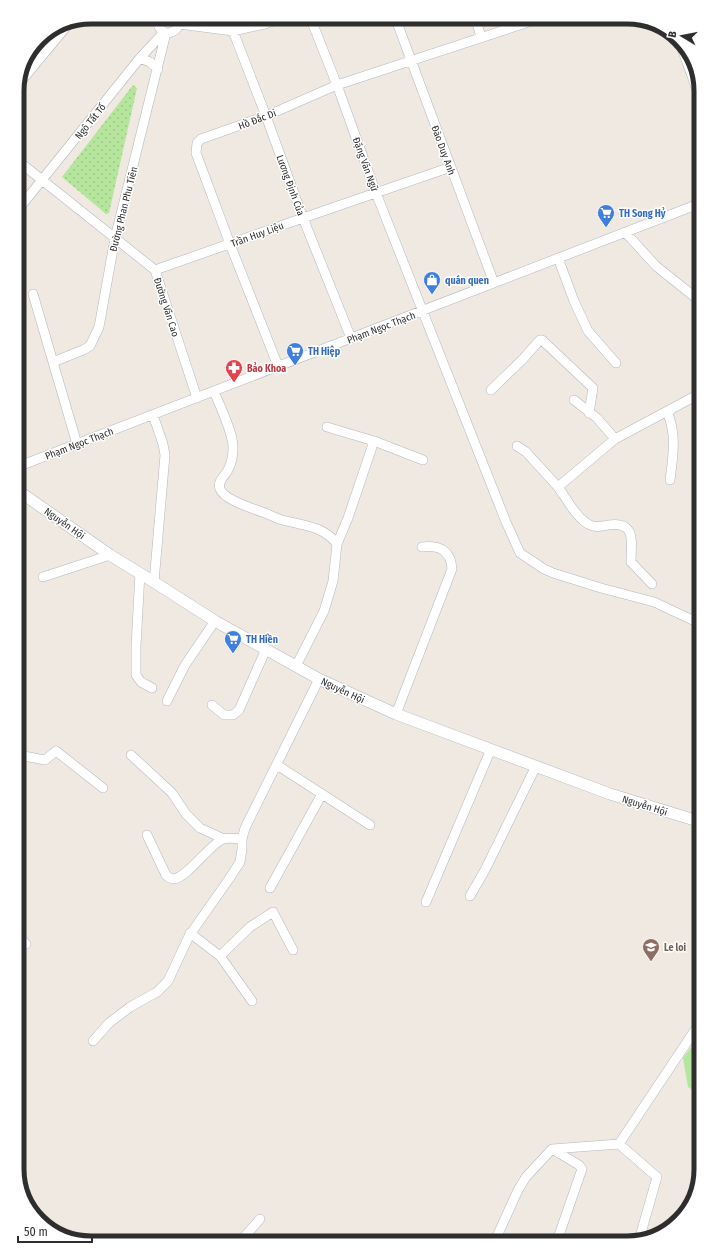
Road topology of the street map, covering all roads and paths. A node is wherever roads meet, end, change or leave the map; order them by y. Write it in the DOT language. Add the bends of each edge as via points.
graph roads {
  1 [pos="158,24"];
  2 [pos="177,24"];
  3 [pos="198,24"];
  4 [pos="265,24"];
  5 [pos="313,24"];
  6 [pos="398,24"];
  7 [pos="477,24"];
  8 [pos="522,24"];
  9 [pos="64,30"];
  10 [pos="233,31"];
  11 [pos="165,32"];
  12 [pos="481,37"];
  13 [pos="140,58"];
  14 [pos="686,59"];
  15 [pos="411,60"];
  16 [pos="158,69"];
  17 [pos="26,76"];
  18 [pos="692,77"];
  19 [pos="337,86"];
  20 [pos="266,116"];
  21 [pos="24,166"];
  22 [pos="451,167"];
  23 [pos="42,180"];
  24 [pos="376,193"];
  25 [pos="24,202"];
  26 [pos="694,206"];
  27 [pos="303,218"];
  28 [pos="625,232"];
  29 [pos="115,238"];
  30 [pos="230,244"];
  31 [pos="558,258"];
  32 [pos="155,270"];
  33 [pos="494,283"];
  34 [pos="33,294"];
  35 [pos="694,296"];
  36 [pos="422,311"];
  37 [pos="351,338"];
  38 [pos="53,362"];
  39 [pos="616,363"];
  40 [pos="278,366"];
  41 [pos="491,390"];
  42 [pos="214,391"];
  43 [pos="694,397"];
  44 [pos="198,398"];
  45 [pos="574,400"];
  46 [pos="667,412"];
  47 [pos="589,413"];
  48 [pos="153,415"];
  49 [pos="327,427"];
  50 [pos="615,440"];
  51 [pos="374,441"];
  52 [pos="78,444"];
  53 [pos="517,446"];
  54 [pos="423,460"];
  55 [pos="24,464"];
  56 [pos="670,480"];
  57 [pos="558,487"];
  58 [pos="24,495"];
  59 [pos="337,544"];
  60 [pos="422,547"];
  61 [pos="110,555"];
  62 [pos="140,573"];
  63 [pos="43,577"];
  64 [pos="154,582"];
  65 [pos="652,584"];
  66 [pos="215,621"];
  67 [pos="694,621"];
  68 [pos="266,649"];
  69 [pos="296,666"];
  70 [pos="319,679"];
  71 [pos="152,688"];
  72 [pos="166,701"];
  73 [pos="212,705"];
  74 [pos="396,714"];
  75 [pos="491,749"];
  76 [pos="24,755"];
  77 [pos="131,755"];
  78 [pos="277,765"];
  79 [pos="536,766"];
  80 [pos="103,788"];
  81 [pos="322,794"];
  82 [pos="694,820"];
  83 [pos="370,825"];
  84 [pos="147,835"];
  85 [pos="224,839"];
  86 [pos="242,839"];
  87 [pos="270,888"];
  88 [pos="470,896"];
  89 [pos="426,902"];
  90 [pos="190,933"];
  91 [pos="293,950"];
  92 [pos="220,956"];
  93 [pos="252,1001"];
  94 [pos="694,1032"];
  95 [pos="93,1041"];
  96 [pos="619,1144"];
  97 [pos="552,1149"];
  98 [pos="260,1219"];
  99 [pos="640,1235"];
  100 [pos="246,1236"];
  101 [pos="497,1236"];
  102 [pos="559,1236"];
  1 -- 11 [label="street"];
  2 -- 11 [label="street, Ngô Tất Tố" via="174,31"];
  3 -- 10 [label="street"];
  4 -- 10 [label="street"];
  5 -- 19 [label="street, Đặng Văn Ngữ"];
  6 -- 15 [label="street, Đào Duy Anh"];
  7 -- 12 [label="street"];
  8 -- 12 [label="street, Hồ Đắc Di"];
  9 -- 17 [label="street"];
  10 -- 20 [label="street, Lương Định Của"];
  11 -- 13 [label="street, Ngô Tất Tố"];
  11 -- 16 [label="street, Đường Phan Phu Tiên"];
  12 -- 15 [label="street, Hồ Đắc Di"];
  13 -- 16 [label="street"];
  13 -- 23 [label="street, Ngô Tất Tố"];
  14 -- 18 [label="street"];
  15 -- 19 [label="street, Hồ Đắc Di"];
  15 -- 22 [label="street, Đào Duy Anh"];
  16 -- 29 [label="street, Đường Phan Phu Tiên"];
  19 -- 20 [label="street, Hồ Đắc Di"];
  19 -- 24 [label="street, Đặng Văn Ngữ"];
  20 -- 27 [label="street, Lương Định Của"];
  20 -- 30 [label="street, Hồ Đắc Di" via="201,139 197,143 196,153"];
  21 -- 23 [label="street, Đường Văn Cao"];
  22 -- 24 [label="street, Trần Huy Liệu"];
  22 -- 33 [label="street, Đào Duy Anh"];
  23 -- 25 [label="street, Ngô Tất Tố"];
  23 -- 29 [label="street, Đường Văn Cao"];
  24 -- 27 [label="street, Trần Huy Liệu"];
  24 -- 36 [label="street, Đặng Văn Ngữ"];
  26 -- 28 [label="street, Phạm Ngọc Thạch"];
  27 -- 30 [label="street, Trần Huy Liệu"];
  27 -- 37 [label="street, Lương Định Của"];
  28 -- 31 [label="street, Phạm Ngọc Thạch"];
  28 -- 35 [label="street" via="656,266"];
  29 -- 32 [label="street, Đường Văn Cao"];
  29 -- 38 [label="street, Đường Phan Phu Tiên" via="95,338 90,346 83,350"];
  30 -- 32 [label="street, Trần Huy Liệu"];
  30 -- 40 [label="street, Hồ Đắc Di"];
  31 -- 33 [label="street, Phạm Ngọc Thạch"];
  31 -- 39 [label="street" via="588,331"];
  32 -- 44 [label="street, Đường Văn Cao"];
  33 -- 36 [label="street, Phạm Ngọc Thạch"];
  34 -- 38 [label="street"];
  36 -- 37 [label="street, Phạm Ngọc Thạch"];
  36 -- 67 [label="street, Đặng Văn Ngữ" via="520,553 534,564 553,573 654,602"];
  37 -- 40 [label="street, Phạm Ngọc Thạch"];
  38 -- 52 [label="street"];
  40 -- 42 [label="street, Phạm Ngọc Thạch"];
  41 -- 47 [label="street" via="542,340 593,388"];
  42 -- 44 [label="street, Phạm Ngọc Thạch"];
  42 -- 59 [label="street" via="233,443 232,461 220,483 222,492 245,506 281,520 319,530 332,536"];
  43 -- 46 [label="street"];
  44 -- 48 [label="street, Phạm Ngọc Thạch"];
  45 -- 47 [label="street"];
  46 -- 50 [label="street"];
  46 -- 56 [label="street" via="672,429 673,456"];
  47 -- 50 [label="street" via="597,418"];
  48 -- 52 [label="street, Phạm Ngọc Thạch"];
  48 -- 64 [label="street" via="163,444 164,456"];
  49 -- 51 [label="street"];
  50 -- 57 [label="street"];
  51 -- 54 [label="street"];
  51 -- 59 [label="street"];
  52 -- 55 [label="street, Phạm Ngọc Thạch"];
  53 -- 57 [label="street" via="526,452"];
  57 -- 65 [label="street" via="584,521 591,526 619,524 630,530 631,562"];
  58 -- 61 [label="street, Nguyễn Hội"];
  59 -- 69 [label="street" via="333,581 324,611"];
  60 -- 74 [label="street" via="434,547 445,551 451,557 452,569"];
  61 -- 62 [label="street, Nguyễn Hội"];
  61 -- 63 [label="street"];
  62 -- 64 [label="street, Nguyễn Hội"];
  62 -- 71 [label="street" via="136,675 141,682"];
  64 -- 66 [label="street, Nguyễn Hội"];
  66 -- 68 [label="street, Nguyễn Hội"];
  66 -- 72 [label="street" via="185,666"];
  68 -- 69 [label="street, Nguyễn Hội"];
  68 -- 73 [label="street" via="239,710 233,715 224,715"];
  69 -- 70 [label="street, Nguyễn Hội"];
  70 -- 74 [label="street, Nguyễn Hội"];
  70 -- 78 [label="street"];
  74 -- 75 [label="street, Nguyễn Hội"];
  75 -- 79 [label="street, Nguyễn Hội"];
  75 -- 89 [label="street"];
  76 -- 80 [label="street" via="46,760 56,751"];
  77 -- 85 [label="street" via="172,793 186,814 200,828"];
  78 -- 81 [label="street"];
  78 -- 86 [label="street"];
  79 -- 82 [label="street, Nguyễn Hội" via="610,794"];
  79 -- 88 [label="street"];
  81 -- 83 [label="street"];
  81 -- 87 [label="street"];
  84 -- 85 [label="street" via="166,875 175,879"];
  85 -- 86 [label="street"];
  86 -- 90 [label="street" via="240,862"];
  90 -- 92 [label="street"];
  90 -- 95 [label="street" via="168,981 157,992 108,1023"];
  91 -- 92 [label="street" via="273,912 250,927"];
  92 -- 93 [label="street"];
  94 -- 96 [label="street"];
  96 -- 97 [label="street"];
  96 -- 99 [label="street" via="657,1177"];
  97 -- 101 [label="street" via="526,1177"];
  97 -- 102 [label="street" via="582,1169"];
  98 -- 100 [label="street"];
}
